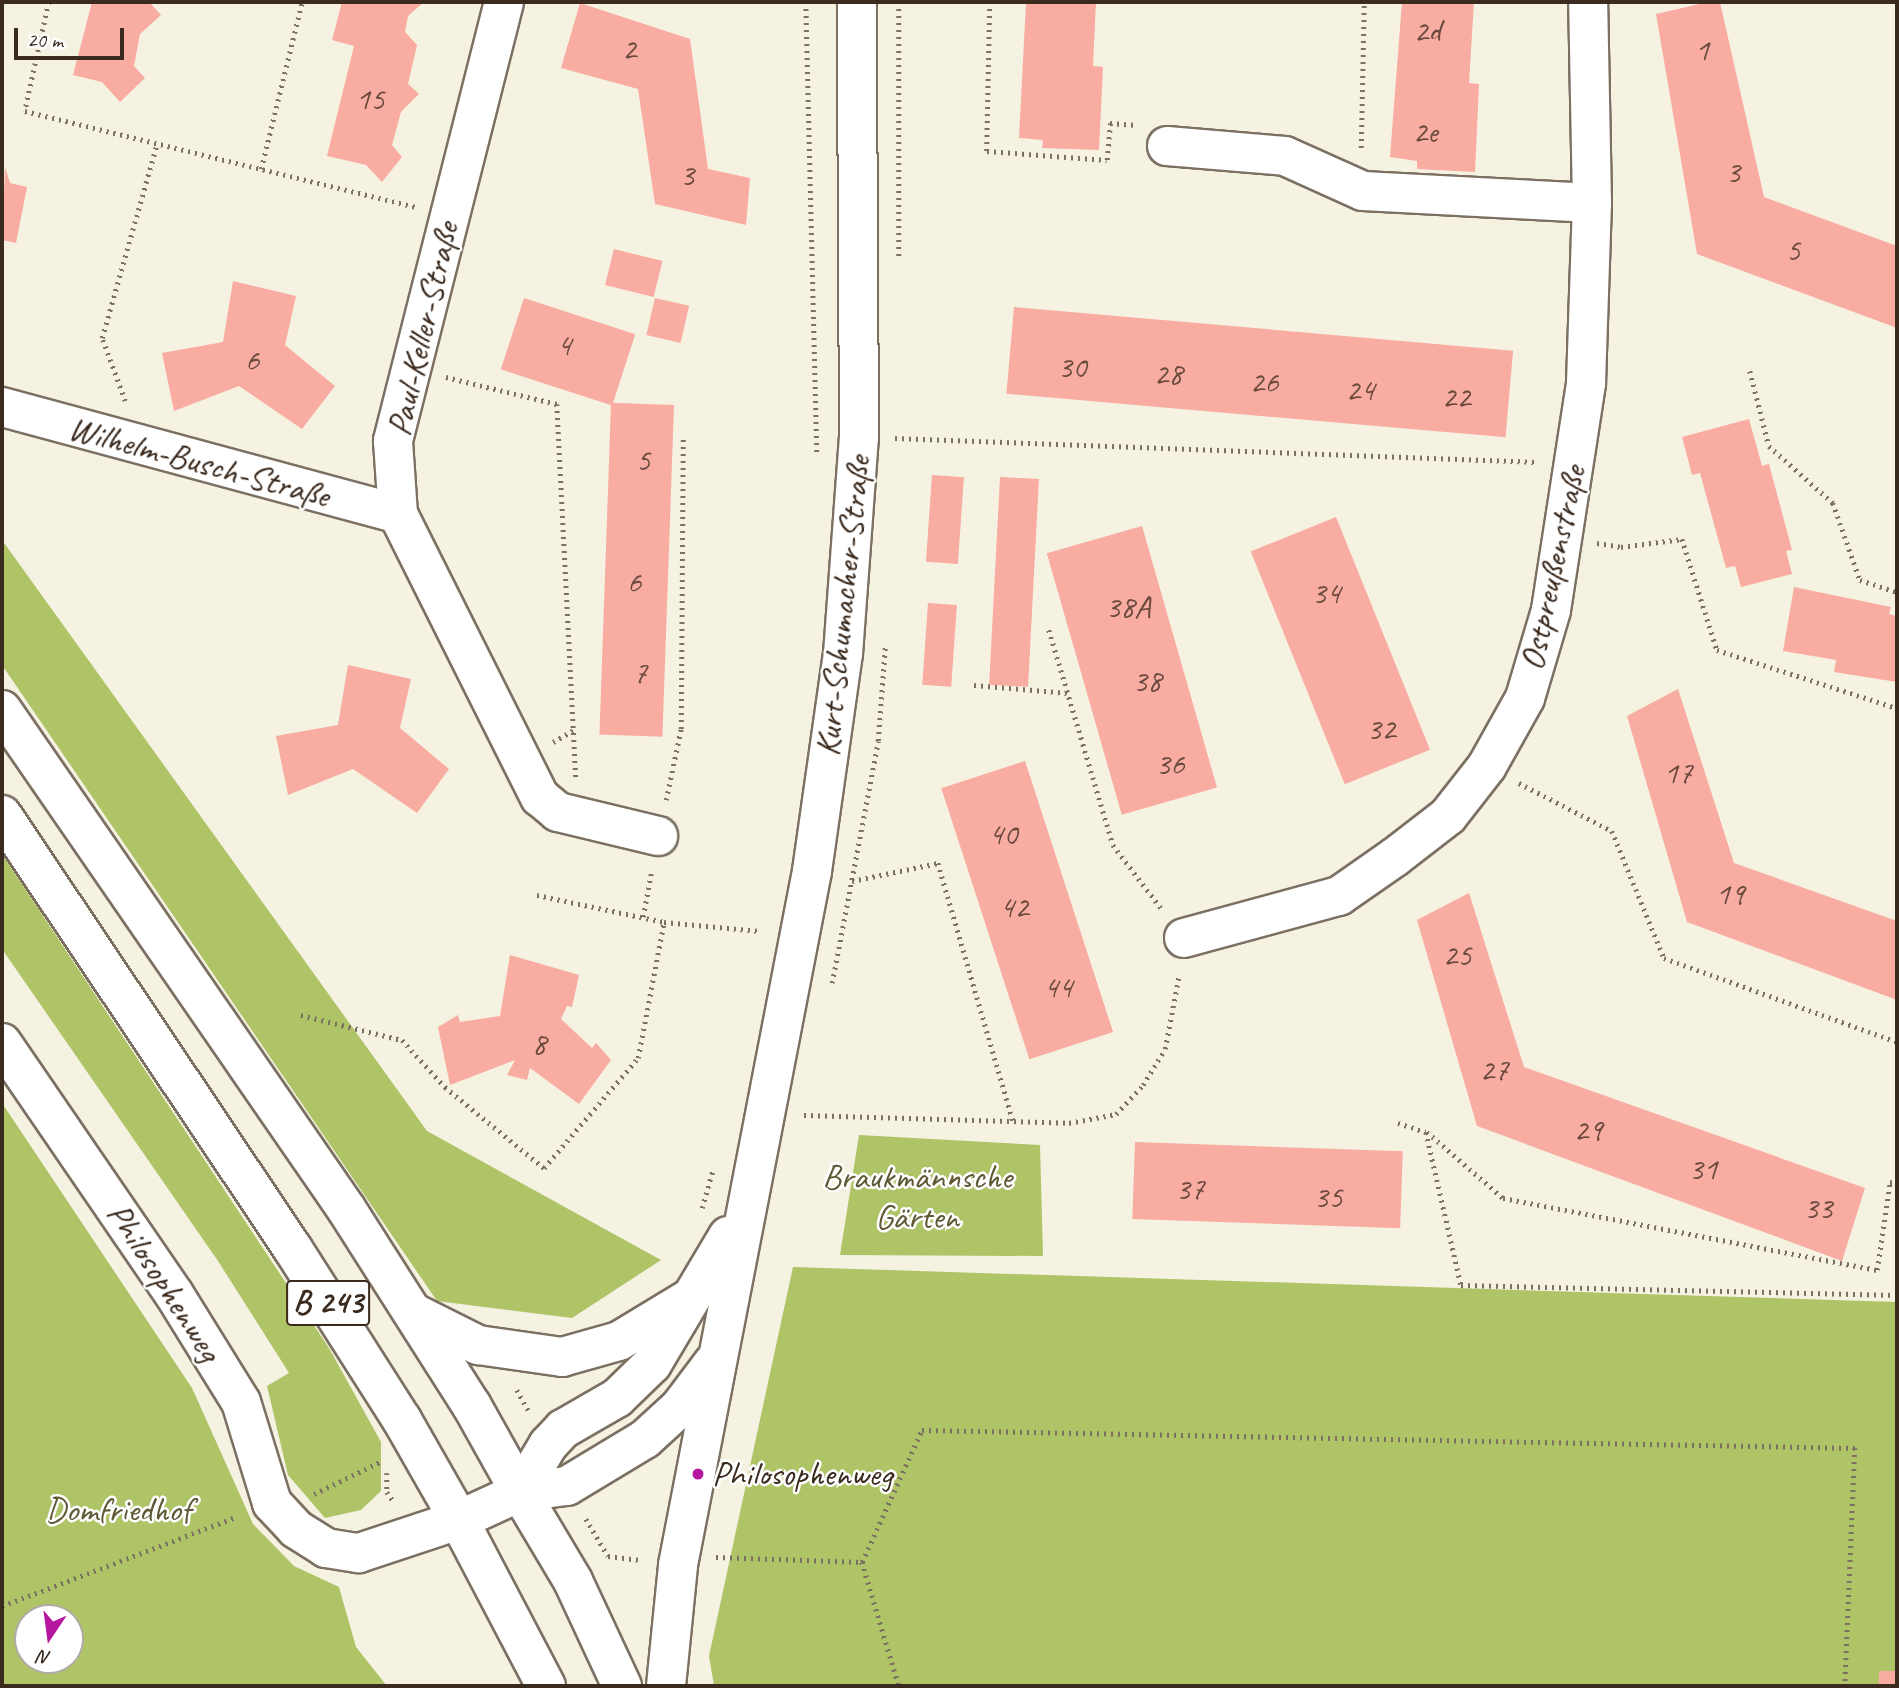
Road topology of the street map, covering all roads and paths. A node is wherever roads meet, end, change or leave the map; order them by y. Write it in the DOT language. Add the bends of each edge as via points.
graph roads {
  1 [pos="49,2"];
  2 [pos="302,2"];
  3 [pos="504,2"];
  4 [pos="806,2"];
  5 [pos="857,2"];
  6 [pos="990,2"];
  7 [pos="1364,2"];
  8 [pos="1588,2"];
  9 [pos="1156,136"];
  10 [pos="157,144"];
  11 [pos="1361,148"];
  12 [pos="261,169"];
  13 [pos="1592,203"];
  14 [pos="450,216"];
  15 [pos="411,369"];
  16 [pos="1750,371"];
  17 [pos="2,407"];
  18 [pos="683,435"];
  19 [pos="889,438"];
  20 [pos="142,447"];
  21 [pos="817,463"];
  22 [pos="1576,463"];
  23 [pos="398,514"];
  24 [pos="1562,537"];
  25 [pos="1897,592"];
  26 [pos="1049,630"];
  27 [pos="974,685"];
  28 [pos="1068,693"];
  29 [pos="1897,708"];
  30 [pos="2,710"];
  31 [pos="1488,766"];
  32 [pos="2,815"];
  33 [pos="578,817"];
  34 [pos="659,836"];
  35 [pos="812,871"];
  36 [pos="537,895"];
  37 [pos="643,917"];
  38 [pos="762,919"];
  39 [pos="664,922"];
  40 [pos="760,930"];
  41 [pos="1184,938"];
  42 [pos="758,944"];
  43 [pos="301,1015"];
  44 [pos="1897,1042"];
  45 [pos="2,1043"];
  46 [pos="763,1109"];
  47 [pos="1013,1121"];
  48 [pos="1398,1123"];
  49 [pos="1426,1132"];
  50 [pos="716,1155"];
  51 [pos="1897,1182"];
  52 [pos="745,1203"];
  53 [pos="697,1219"];
  54 [pos="698,1293"];
  55 [pos="1897,1295"];
  56 [pos="414,1313"];
  57 [pos="716,1358"];
  58 [pos="387,1458"];
  59 [pos="520,1492"];
  60 [pos="272,1503"];
  61 [pos="458,1520"];
  62 [pos="709,1557"];
  63 [pos="862,1562"];
  64 [pos="2,1606"];
  65 [pos="546,1686"];
  66 [pos="622,1686"];
  67 [pos="666,1686"];
  68 [pos="899,1686"];
  69 [pos="1845,1686"];
  1 -- 10 [label="path" via="25,111"];
  2 -- 12 [label="path"];
  3 -- 14 [label="main road, Paul-Keller-Straße"];
  4 -- 21 [label="path"];
  5 -- 35 [label="main road, Kurt-Schumacher-Straße" via="859,438 850,587"];
  6 -- 9 [label="path" via="986,152 1107,160 1110,123"];
  7 -- 11 [label="path"];
  8 -- 13 [label="main road, Ostpreußenstraße"];
  9 -- 13 [label="main road" via="1285,156 1363,191"];
  10 -- 12 [label="path"];
  10 -- 20 [label="path" via="102,338"];
  12 -- 14 [label="path"];
  13 -- 22 [label="main road, Ostpreußenstraße" via="1588,357"];
  14 -- 15 [label="main road, Paul-Keller-Straße"];
  15 -- 23 [label="main road, Paul-Keller-Straße" via="393,442"];
  15 -- 33 [label="path" via="557,404"];
  16 -- 25 [label="path" via="1769,446 1833,503 1860,580"];
  17 -- 20 [label="main road, Wilhelm-Busch-Straße"];
  18 -- 34 [label="path" via="681,729"];
  19 -- 22 [label="path"];
  20 -- 23 [label="main road, Wilhelm-Busch-Straße"];
  22 -- 24 [label="main road, Ostpreußenstraße"];
  23 -- 33 [label="main road, Paul-Keller-Straße" via="540,797 558,812"];
  24 -- 29 [label="path" via="1621,547 1682,539 1717,650"];
  24 -- 31 [label="main road, Ostpreußenstraße" via="1551,610 1525,698"];
  26 -- 28 [label="path"];
  27 -- 28 [label="path"];
  28 -- 41 [label="path" via="1113,845"];
  30 -- 56 [label="main road, B 243"];
  31 -- 41 [label="main road, Ostpreußenstraße" via="1448,816 1339,896"];
  31 -- 44 [label="path" via="1612,831 1664,958"];
  32 -- 61 [label="main road, B 243" via="293,1248 402,1420"];
  33 -- 34 [label="main road, Paul-Keller-Straße"];
  34 -- 37 [label="path"];
  35 -- 46 [label="main road, Kurt-Schumacher-Straße"];
  35 -- 47 [label="path" via="852,881 937,863"];
  36 -- 37 [label="path"];
  37 -- 39 [label="path"];
  38 -- 40 [label="path"];
  39 -- 40 [label="path"];
  39 -- 43 [label="path" via="638,1058 544,1168 445,1087 402,1040"];
  40 -- 42 [label="path"];
  41 -- 47 [label="path" via="1165,1049 1143,1085 1116,1114 1069,1123"];
  45 -- 60 [label="main road, Philosophenweg" via="174,1294 241,1402"];
  46 -- 47 [label="path" via="795,1115"];
  46 -- 52 [label="main road, Kurt-Schumacher-Straße"];
  48 -- 49 [label="path"];
  49 -- 51 [label="path" via="1503,1198 1877,1270 1890,1182"];
  49 -- 55 [label="path" via="1461,1285"];
  50 -- 53 [label="path"];
  52 -- 54 [label="main road, Kurt-Schumacher-Straße"];
  52 -- 57 [label="main road, Kurt-Schumacher-Straße"];
  54 -- 56 [label="main road" via="619,1341 562,1357 478,1345"];
  54 -- 59 [label="main road, Kurt-Schumacher-Straße" via="652,1364 617,1398 564,1429 548,1445"];
  56 -- 59 [label="main road, B 243"];
  57 -- 59 [label="main road, Kurt-Schumacher-Straße" via="680,1407 645,1439 567,1486"];
  57 -- 67 [label="main road" via="678,1565"];
  58 -- 60 [label="path" via="298,1502"];
  59 -- 61 [label="main road, Philosophenweg"];
  59 -- 66 [label="main road, B 243" via="573,1581"];
  60 -- 61 [label="main road, Philosophenweg" via="296,1529 326,1548 359,1553"];
  60 -- 64 [label="path"];
  61 -- 65 [label="main road, B 243"];
  62 -- 63 [label="path"];
  63 -- 68 [label="path"];
  63 -- 69 [label="path" via="922,1430 1855,1448"];
}
